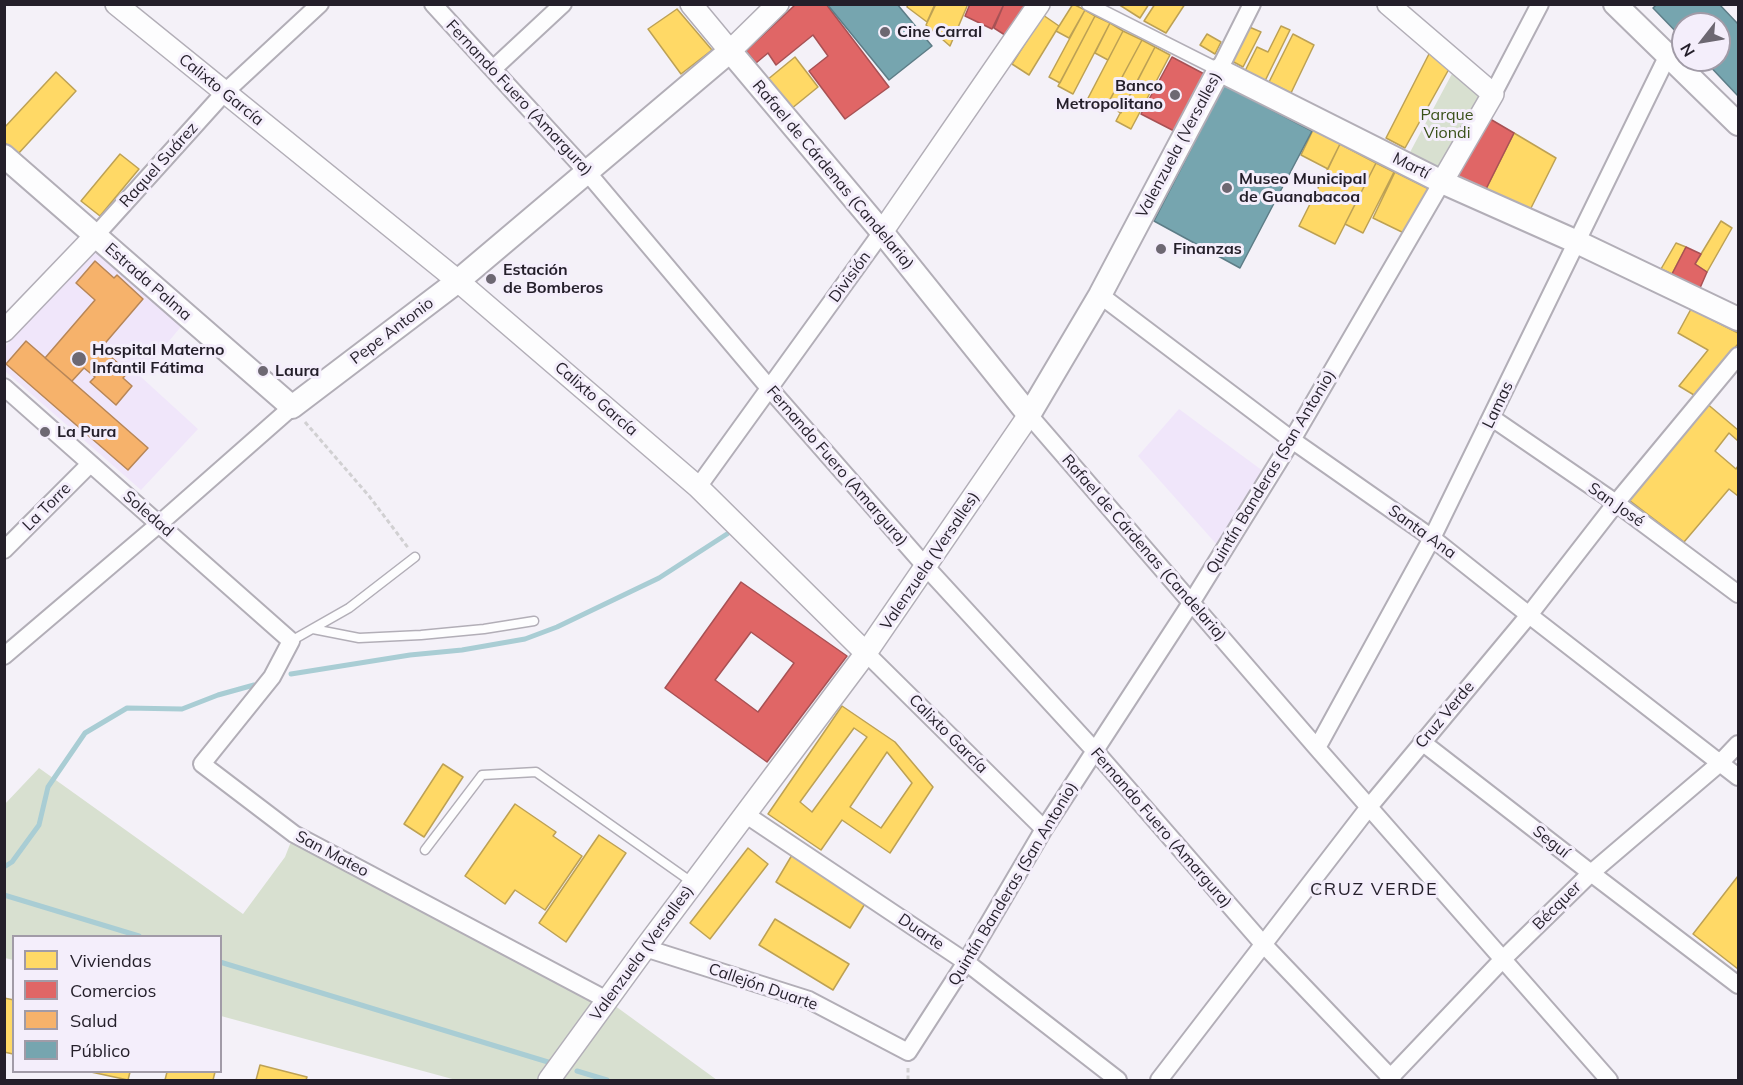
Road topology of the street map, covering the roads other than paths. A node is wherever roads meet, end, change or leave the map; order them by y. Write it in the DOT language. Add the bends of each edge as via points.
graph roads {
  1 [pos="116,4"];
  2 [pos="320,4"];
  3 [pos="433,4"];
  4 [pos="563,4"];
  5 [pos="691,4"];
  6 [pos="778,4"];
  7 [pos="1039,4"];
  8 [pos="1088,4"];
  9 [pos="1252,4"];
  10 [pos="1388,4"];
  11 [pos="1540,4"];
  12 [pos="1615,4"];
  13 [pos="730,51"];
  14 [pos="1667,57"];
  15 [pos="493,69"];
  16 [pos="1219,70"];
  17 [pos="224,93"];
  18 [pos="1493,94"];
  19 [pos="1738,124"];
  20 [pos="4,156"];
  21 [pos="587,172"];
  22 [pos="1442,182"];
  23 [pos="882,232"];
  24 [pos="95,236"];
  25 [pos="1577,242"];
  26 [pos="458,281"];
  27 [pos="1100,295"];
  28 [pos="1738,319"];
  29 [pos="4,332"];
  30 [pos="1738,356"];
  31 [pos="4,387"];
  32 [pos="770,389"];
  33 [pos="292,407"];
  34 [pos="1029,415"];
  35 [pos="1492,418"];
  36 [pos="1292,440"];
  37 [pos="90,464"];
  38 [pos="699,487"];
  39 [pos="1616,503"];
  40 [pos="159,524"];
  41 [pos="1432,538"];
  42 [pos="4,550"];
  43 [pos="416,558"];
  44 [pos="926,567"];
  45 [pos="1738,594"];
  46 [pos="1191,603"];
  47 [pos="1529,615"];
  48 [pos="534,621"];
  49 [pos="313,629"];
  50 [pos="291,640"];
  51 [pos="866,653"];
  52 [pos="4,656"];
  53 [pos="1422,742"];
  54 [pos="1738,744"];
  55 [pos="1317,748"];
  56 [pos="1095,751"];
  57 [pos="1720,763"];
  58 [pos="1738,777"];
  59 [pos="1370,807"];
  60 [pos="745,814"];
  61 [pos="1044,829"];
  62 [pos="424,850"];
  63 [pos="1591,873"];
  64 [pos="693,884"];
  65 [pos="1264,945"];
  66 [pos="645,948"];
  67 [pos="1503,959"];
  68 [pos="966,962"];
  69 [pos="1738,985"];
  70 [pos="607,1000"];
  71 [pos="908,1052"];
  72 [pos="1391,1079"];
  73 [pos="549,1080"];
  74 [pos="1118,1080"];
  75 [pos="1159,1080"];
  76 [pos="1609,1080"];
  1 -- 17 [label="street, Calixto García"];
  2 -- 17 [label="street, Raquel Suárez"];
  3 -- 15 [label="street, Fernando Fuero (Amargura)"];
  4 -- 15 [label="street"];
  5 -- 13 [label="street, Rafael de Cárdenas (Candelaria)"];
  6 -- 13 [label="street, Pepe Antonio"];
  7 -- 23 [label="street, División"];
  8 -- 16 [label="street, Martí"];
  9 -- 16 [label="street, Valenzuela (Versalles)"];
  10 -- 18 [label="street"];
  11 -- 18 [label="street, Quintín Banderas (San Antonio)"];
  12 -- 14 [label="main road"];
  13 -- 21 [label="main road, Pepe Antonio"];
  13 -- 23 [label="main road, Rafael de Cárdenas (Candelaria)"];
  14 -- 19 [label="main road"];
  14 -- 25 [label="street, Lamas"];
  15 -- 21 [label="street, Fernando Fuero (Amargura)"];
  16 -- 22 [label="main road, Martí"];
  16 -- 27 [label="main road, Valenzuela (Versalles)"];
  17 -- 24 [label="street, Raquel Suárez"];
  17 -- 26 [label="street, Calixto García"];
  18 -- 22 [label="street, Quintín Banderas (San Antonio)"];
  20 -- 24 [label="main road, Estrada Palma"];
  21 -- 26 [label="main road, Pepe Antonio"];
  21 -- 32 [label="street, Fernando Fuero (Amargura)"];
  22 -- 25 [label="main road, Martí"];
  22 -- 36 [label="street, Quintín Banderas (San Antonio)"];
  23 -- 32 [label="street, División"];
  23 -- 34 [label="main road, Rafael de Cárdenas (Candelaria)"];
  24 -- 29 [label="street, Raquel Suárez"];
  24 -- 33 [label="main road, Estrada Palma"];
  25 -- 28 [label="main road, Martí"];
  25 -- 35 [label="street, Lamas"];
  26 -- 33 [label="main road, Pepe Antonio"];
  26 -- 38 [label="street, Calixto García"];
  27 -- 34 [label="main road, Valenzuela (Versalles)"];
  27 -- 36 [label="street, Santa Ana"];
  30 -- 39 [label="street, Cruz Verde"];
  31 -- 37 [label="street, Soledad"];
  32 -- 38 [label="street, División"];
  32 -- 44 [label="street, Fernando Fuero (Amargura)"];
  33 -- 40 [label="street, Pepe Antonio"];
  34 -- 44 [label="street, Valenzuela (Versalles)"];
  34 -- 46 [label="street, Rafael de Cárdenas (Candelaria)"];
  35 -- 39 [label="street, San José"];
  35 -- 41 [label="street, Lamas"];
  36 -- 41 [label="street, Santa Ana"];
  36 -- 46 [label="street, Quintín Banderas (San Antonio)"];
  37 -- 40 [label="street, Soledad"];
  37 -- 42 [label="street, La Torre"];
  38 -- 51 [label="street, Calixto García"];
  39 -- 45 [label="street, San José"];
  39 -- 47 [label="street, Cruz Verde"];
  40 -- 50 [label="street, Soledad"];
  40 -- 52 [label="street, Pepe Antonio"];
  41 -- 47 [label="street, Santa Ana"];
  41 -- 55 [label="street, Lamas"];
  43 -- 49 [label="lane" via="349,608"];
  44 -- 51 [label="street, Valenzuela (Versalles)"];
  44 -- 56 [label="street, Fernando Fuero (Amargura)"];
  46 -- 55 [label="street, Rafael de Cárdenas (Candelaria)"];
  46 -- 56 [label="street, Quintín Banderas (San Antonio)"];
  47 -- 53 [label="street, Cruz Verde"];
  47 -- 57 [label="street, Santa Ana"];
  48 -- 49 [label="lane" via="452,632 359,638"];
  49 -- 50 [label="lane"];
  50 -- 70 [label="street, San Mateo" via="272,676 202,764 294,834"];
  51 -- 60 [label="street, Valenzuela (Versalles)"];
  51 -- 61 [label="street, Calixto García"];
  53 -- 59 [label="street, Cruz Verde"];
  53 -- 63 [label="street, Seguí"];
  54 -- 57 [label="street, Bécquer"];
  55 -- 59 [label="street, Rafael de Cárdenas (Candelaria)"];
  56 -- 61 [label="street, Quintín Banderas (San Antonio)"];
  56 -- 65 [label="street, Fernando Fuero (Amargura)"];
  57 -- 58 [label="street, Santa Ana"];
  57 -- 63 [label="street, Bécquer"];
  59 -- 65 [label="street, Cruz Verde"];
  59 -- 67 [label="street, Rafael de Cárdenas (Candelaria)"];
  60 -- 64 [label="street, Valenzuela (Versalles)"];
  60 -- 68 [label="street, Duarte"];
  61 -- 68 [label="street, Quintín Banderas (San Antonio)"];
  62 -- 64 [label="lane" via="482,775 536,772"];
  63 -- 67 [label="street, Bécquer"];
  63 -- 69 [label="street, Seguí"];
  64 -- 66 [label="street, Valenzuela (Versalles)"];
  65 -- 72 [label="street, Fernando Fuero (Amargura)"];
  65 -- 75 [label="street, Cruz Verde"];
  66 -- 70 [label="street, Valenzuela (Versalles)"];
  66 -- 71 [label="street, Callejón Duarte" via="809,1000"];
  67 -- 72 [label="street, Bécquer"];
  67 -- 76 [label="street, Rafael de Cárdenas (Candelaria)"];
  68 -- 71 [label="street, Quintín Banderas (San Antonio)"];
  68 -- 74 [label="street, Duarte"];
  70 -- 73 [label="street, Valenzuela (Versalles)"];
}
